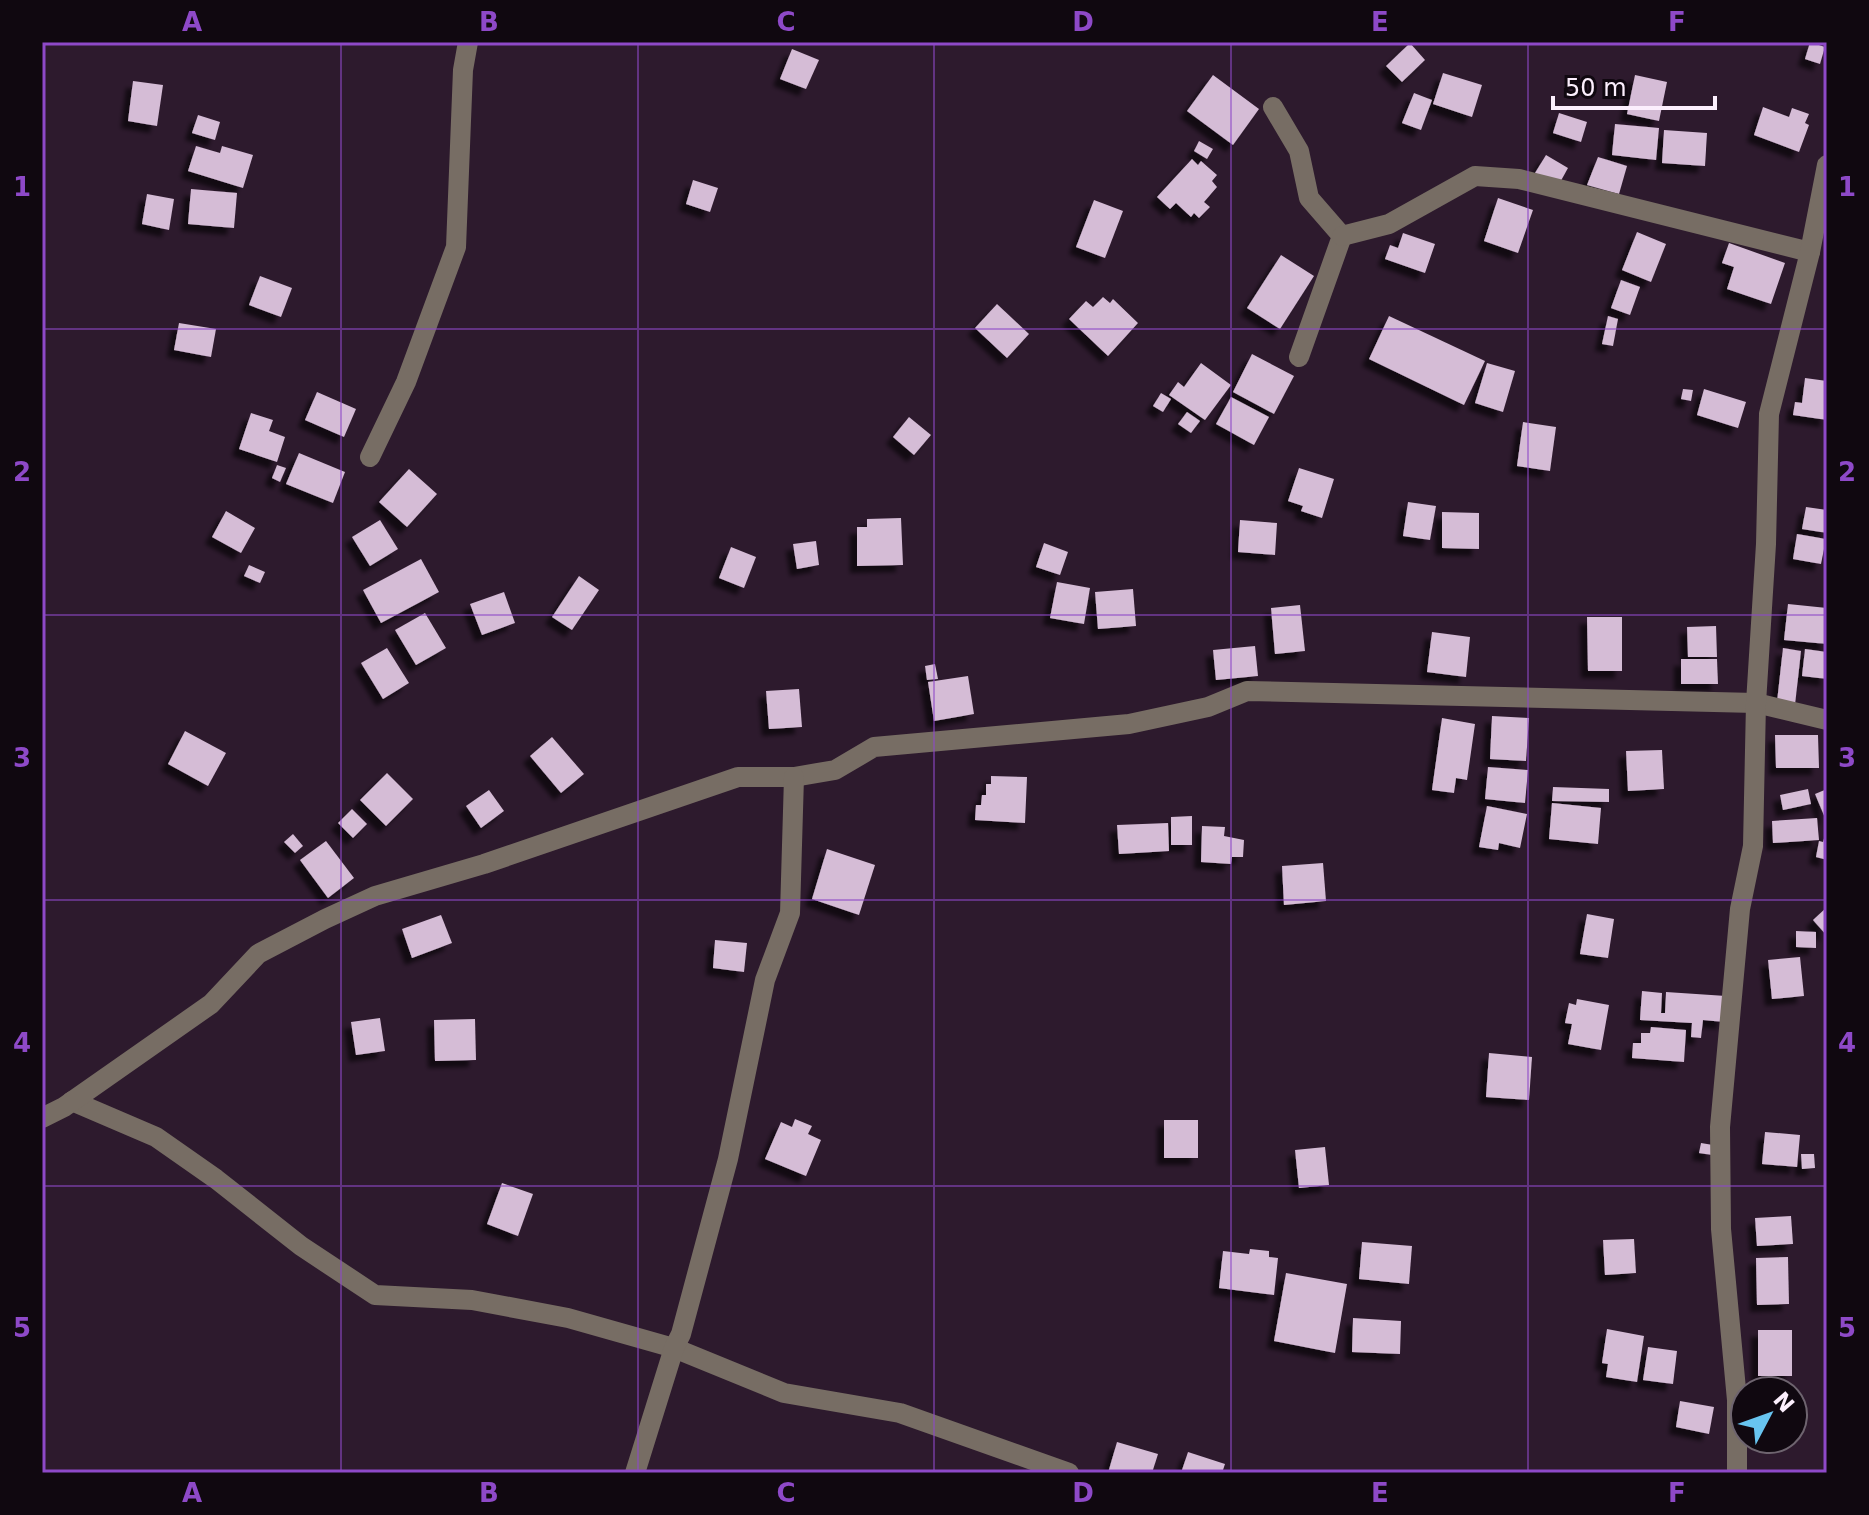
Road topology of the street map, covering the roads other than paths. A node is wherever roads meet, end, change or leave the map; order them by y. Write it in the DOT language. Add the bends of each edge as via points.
graph roads {
  1 [pos="468,42"];
  2 [pos="1273,107"];
  3 [pos="1827,165"];
  4 [pos="1342,236"];
  5 [pos="1810,252"];
  6 [pos="1299,357"];
  7 [pos="370,457"];
  8 [pos="1756,703"];
  9 [pos="1827,720"];
  10 [pos="794,777"];
  11 [pos="72,1101"];
  12 [pos="42,1118"];
  13 [pos="674,1348"];
  14 [pos="635,1473"];
  15 [pos="1069,1473"];
  16 [pos="1737,1473"];
  1 -- 7 [label="street" via="456,247 406,382"];
  2 -- 4 [label="street" via="1299,151 1309,198"];
  3 -- 5 [label="street"];
  4 -- 5 [label="street" via="1389,224 1475,176 1519,179"];
  4 -- 6 [label="street"];
  5 -- 8 [label="street" via="1769,414"];
  8 -- 9 [label="street"];
  8 -- 10 [label="street" via="1247,691 1208,707 1129,724 874,747 835,770"];
  8 -- 16 [label="street" via="1753,846 1740,909 1720,1127 1721,1229 1737,1400"];
  10 -- 11 [label="street" via="738,777 375,896 258,954 211,1004"];
  10 -- 13 [label="street" via="790,913 765,980 712,1225"];
  11 -- 12 [label="street"];
  11 -- 13 [label="street" via="156,1137 375,1295 472,1300 568,1318"];
  13 -- 14 [label="street"];
  13 -- 15 [label="street" via="784,1393 900,1413"];
}
